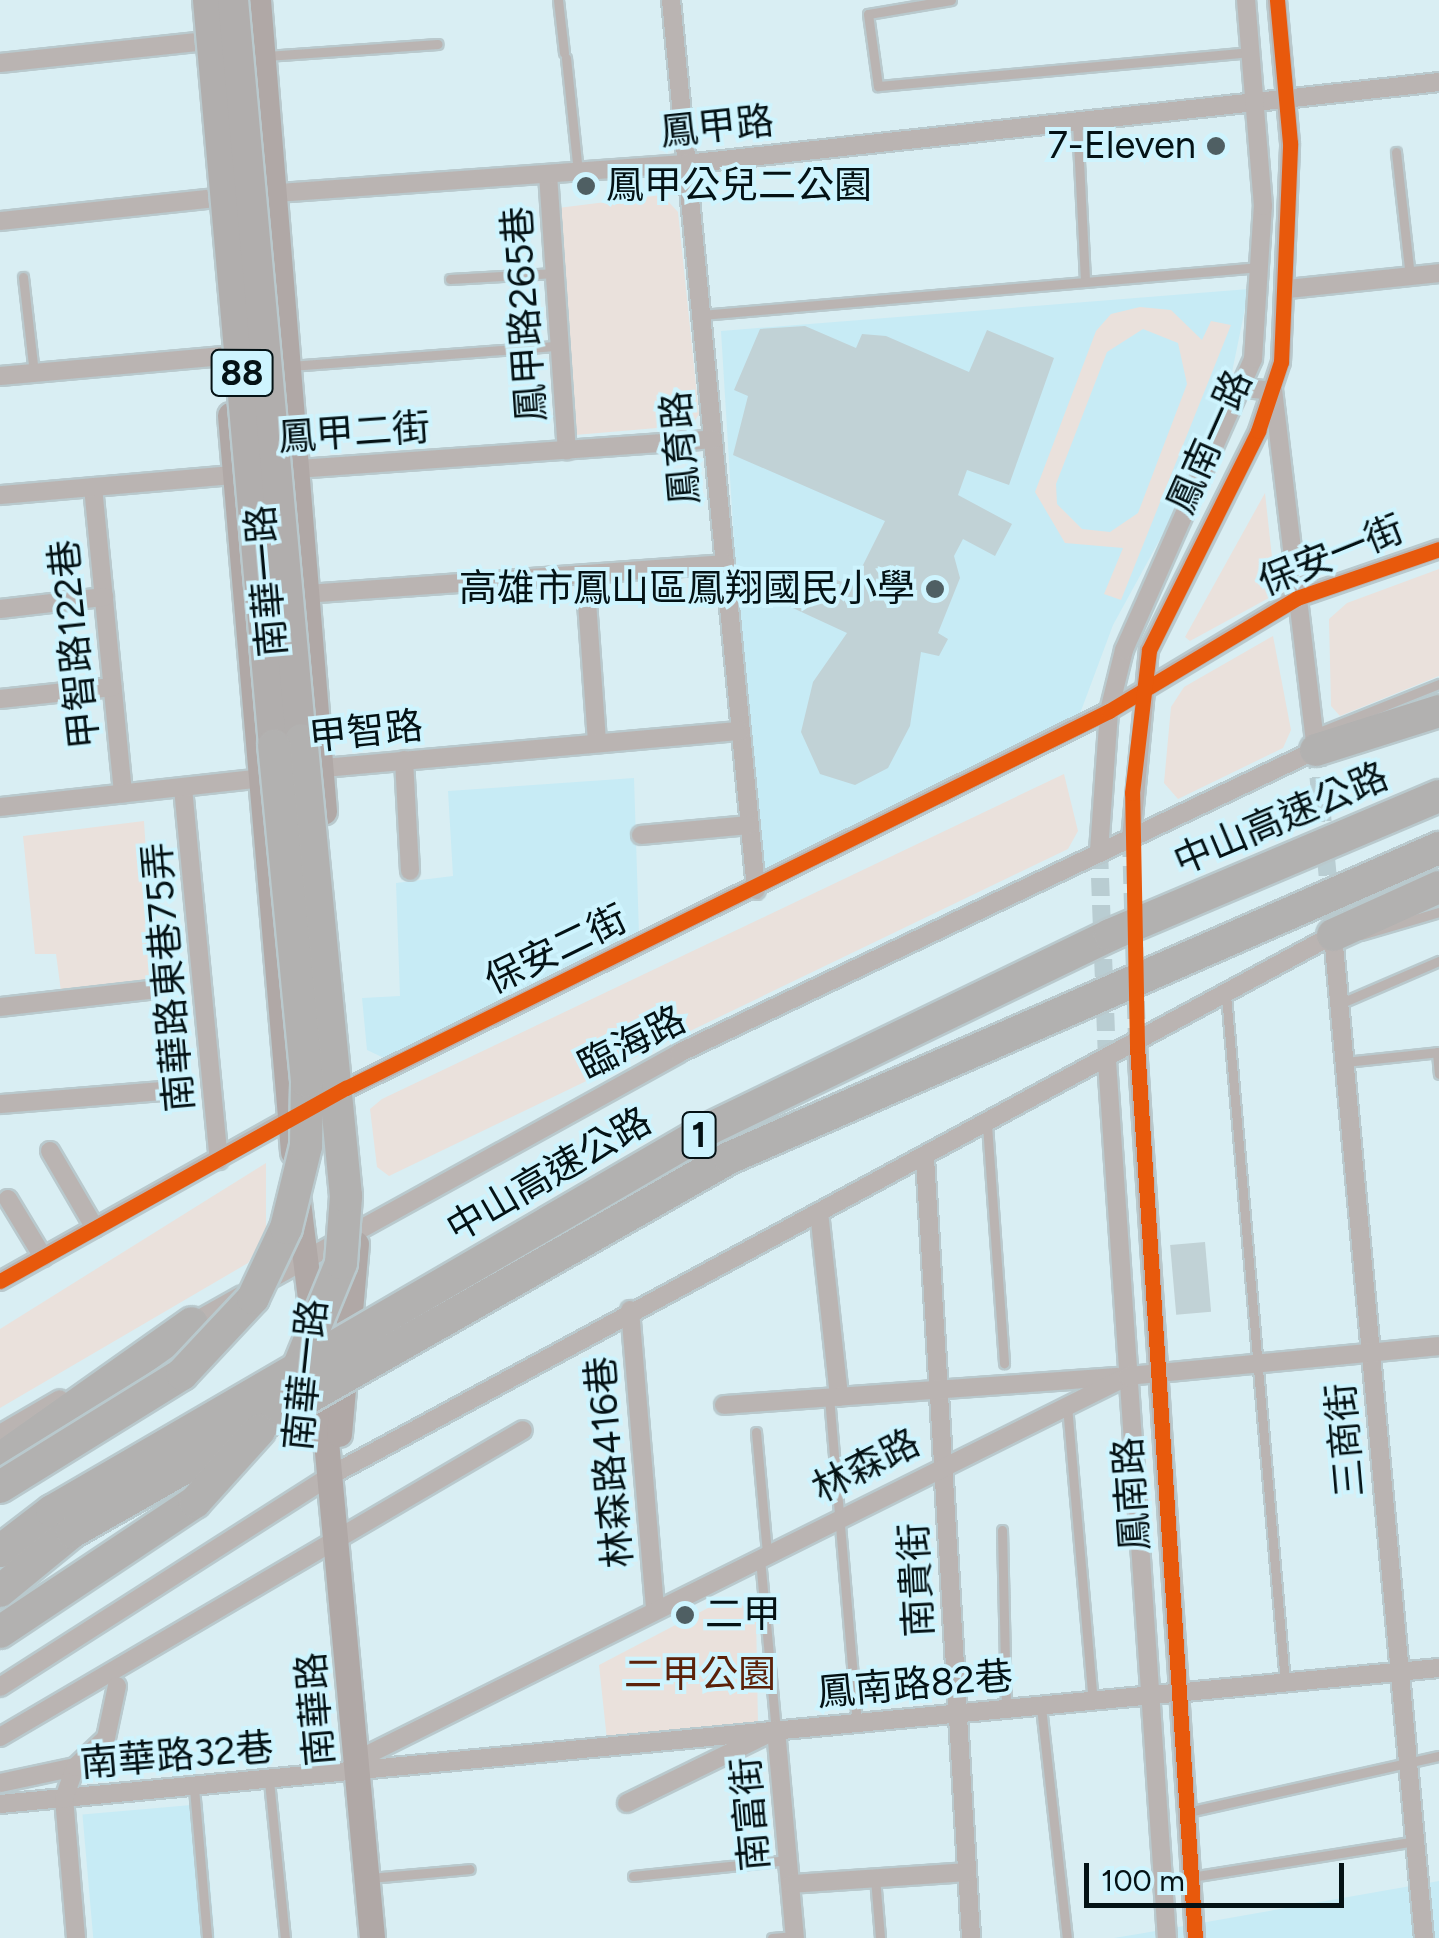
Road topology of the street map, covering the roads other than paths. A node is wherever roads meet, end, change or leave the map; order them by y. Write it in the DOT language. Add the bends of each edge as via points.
graph roads {
  1 [pos="194,0"];
  2 [pos="208,0"];
  3 [pos="232,0"];
  4 [pos="258,0"];
  5 [pos="558,0"];
  6 [pos="671,0"];
  7 [pos="952,0"];
  8 [pos="1246,0"];
  9 [pos="1277,0"];
  10 [pos="197,42"];
  11 [pos="438,44"];
  12 [pos="1252,52"];
  13 [pos="263,56"];
  14 [pos="0,63"];
  15 [pos="1439,82"];
  16 [pos="1287,94"];
  17 [pos="1257,97"];
  18 [pos="1077,119"];
  19 [pos="1396,152"];
  20 [pos="686,164"];
  21 [pos="578,172"];
  22 [pos="548,174"];
  23 [pos="274,194"];
  24 [pos="214,198"];
  25 [pos="0,221"];
  26 [pos="1263,266"];
  27 [pos="555,273"];
  28 [pos="1439,273"];
  29 [pos="1410,276"];
  30 [pos="23,278"];
  31 [pos="450,278"];
  32 [pos="1085,280"];
  33 [pos="1288,290"];
  34 [pos="701,315"];
  35 [pos="560,346"];
  36 [pos="226,356"];
  37 [pos="287,366"];
  38 [pos="34,373"];
  39 [pos="0,376"];
  40 [pos="1245,388"];
  41 [pos="1273,391"];
  42 [pos="713,440"];
  43 [pos="567,450"];
  44 [pos="295,469"];
  45 [pos="234,475"];
  46 [pos="93,487"];
  47 [pos="0,495"];
  48 [pos="1439,549"];
  49 [pos="724,564"];
  50 [pos="585,574"];
  51 [pos="306,594"];
  52 [pos="104,597"];
  53 [pos="1296,598"];
  54 [pos="0,609"];
  55 [pos="1143,684"];
  56 [pos="1439,684"];
  57 [pos="112,687"];
  58 [pos="0,699"];
  59 [pos="1439,708"];
  60 [pos="1109,712"];
  61 [pos="740,730"];
  62 [pos="1315,742"];
  63 [pos="288,743"];
  64 [pos="597,743"];
  65 [pos="404,760"];
  66 [pos="320,767"];
  67 [pos="256,780"];
  68 [pos="183,788"];
  69 [pos="123,794"];
  70 [pos="1439,796"];
  71 [pos="0,807"];
  72 [pos="750,825"];
  73 [pos="642,835"];
  74 [pos="1131,839"];
  75 [pos="1439,848"];
  76 [pos="1099,851"];
  77 [pos="410,871"];
  78 [pos="1439,886"];
  79 [pos="756,890"];
  80 [pos="1439,912"];
  81 [pos="1333,935"];
  82 [pos="1439,961"];
  83 [pos="150,990"];
  84 [pos="1226,996"];
  85 [pos="1340,1004"];
  86 [pos="0,1008"];
  87 [pos="1136,1045"];
  88 [pos="1438,1052"];
  89 [pos="1107,1061"];
  90 [pos="1345,1062"];
  91 [pos="1439,1074"];
  92 [pos="346,1088"];
  93 [pos="162,1091"];
  94 [pos="0,1104"];
  95 [pos="290,1118"];
  96 [pos="988,1124"];
  97 [pos="50,1151"];
  98 [pos="925,1158"];
  99 [pos="219,1160"];
  100 [pos="8,1199"];
  101 [pos="820,1212"];
  102 [pos="358,1225"];
  103 [pos="95,1228"];
  104 [pos="43,1257"];
  105 [pos="303,1260"];
  106 [pos="0,1280"];
  107 [pos="630,1310"];
  108 [pos="192,1323"];
  109 [pos="1439,1346"];
  110 [pos="1371,1352"];
  111 [pos="1004,1363"];
  112 [pos="1256,1363"];
  113 [pos="1156,1372"];
  114 [pos="1128,1376"];
  115 [pos="939,1390"];
  116 [pos="834,1397"];
  117 [pos="724,1405"];
  118 [pos="1067,1405"];
  119 [pos="523,1430"];
  120 [pos="756,1432"];
  121 [pos="0,1434"];
  122 [pos="0,1459"];
  123 [pos="943,1464"];
  124 [pos="335,1473"];
  125 [pos="0,1487"];
  126 [pos="840,1515"];
  127 [pos="1002,1530"];
  128 [pos="339,1534"];
  129 [pos="0,1552"];
  130 [pos="764,1554"];
  131 [pos="0,1591"];
  132 [pos="655,1608"];
  133 [pos="0,1632"];
  134 [pos="1439,1668"];
  135 [pos="1400,1672"];
  136 [pos="1285,1683"];
  137 [pos="117,1686"];
  138 [pos="0,1687"];
  139 [pos="1178,1693"];
  140 [pos="1150,1696"];
  141 [pos="1092,1702"];
  142 [pos="1041,1706"];
  143 [pos="1006,1710"];
  144 [pos="958,1715"];
  145 [pos="857,1724"];
  146 [pos="776,1730"];
  147 [pos="0,1737"];
  148 [pos="1439,1756"];
  149 [pos="1408,1761"];
  150 [pos="75,1766"];
  151 [pos="358,1767"];
  152 [pos="269,1781"];
  153 [pos="0,1783"];
  154 [pos="194,1788"];
  155 [pos="64,1799"];
  156 [pos="626,1802"];
  157 [pos="0,1804"];
  158 [pos="1187,1812"];
  159 [pos="1416,1841"];
  160 [pos="788,1860"];
  161 [pos="470,1869"];
  162 [pos="967,1872"];
  163 [pos="633,1876"];
  164 [pos="1191,1877"];
  165 [pos="367,1878"];
  166 [pos="875,1878"];
  167 [pos="790,1884"];
  168 [pos="795,1937"];
  169 [pos="76,1938"];
  170 [pos="207,1938"];
  171 [pos="284,1938"];
  172 [pos="372,1938"];
  173 [pos="772,1938"];
  174 [pos="880,1938"];
  175 [pos="971,1938"];
  176 [pos="1067,1938"];
  177 [pos="1167,1938"];
  178 [pos="1195,1938"];
  179 [pos="1424,1938"];
  1 -- 10 [label="main road, 南華一路"];
  2 -- 63 [label="highway, 88, bridge"];
  3 -- 63 [label="highway, 88, bridge"];
  4 -- 13 [label="main road, 南華一路"];
  5 -- 21 [label="lane"];
  6 -- 20 [label="street, 鳳育路"];
  7 -- 12 [label="lane" via="874,9 873,80 886,88"];
  8 -- 12 [label="street, 鳳南一路"];
  9 -- 16 [label="street, 鳳南一路"];
  10 -- 14 [label="street"];
  10 -- 24 [label="main road, 南華一路"];
  11 -- 13 [label="lane"];
  12 -- 17 [label="street, 鳳南一路"];
  13 -- 23 [label="main road, 南華一路"];
  15 -- 16 [label="street, 鳳甲路"];
  16 -- 17 [label="street, 鳳甲路"];
  16 -- 33 [label="street, 鳳南一路"];
  17 -- 18 [label="street, 鳳甲路"];
  17 -- 26 [label="street, 鳳南一路"];
  18 -- 20 [label="street, 鳳甲路"];
  18 -- 32 [label="lane"];
  19 -- 29 [label="lane"];
  20 -- 21 [label="street, 鳳甲路"];
  20 -- 34 [label="street, 鳳育路"];
  21 -- 22 [label="street, 鳳甲路"];
  22 -- 23 [label="street, 鳳甲路"];
  22 -- 27 [label="street, 鳳甲路265巷"];
  23 -- 24 [label="street, 鳳甲路"];
  23 -- 37 [label="main road, 南華一路"];
  24 -- 25 [label="street, 鳳甲路"];
  24 -- 36 [label="main road, 南華一路"];
  26 -- 32 [label="lane"];
  26 -- 40 [label="street, 鳳南一路"];
  27 -- 31 [label="lane"];
  27 -- 35 [label="street, 鳳甲路265巷"];
  28 -- 29 [label="street"];
  29 -- 33 [label="street"];
  30 -- 38 [label="lane"];
  32 -- 34 [label="lane"];
  33 -- 41 [label="street, 鳳南一路"];
  34 -- 42 [label="street, 鳳育路"];
  35 -- 37 [label="lane"];
  35 -- 43 [label="street, 鳳甲路265巷"];
  36 -- 38 [label="street"];
  36 -- 45 [label="main road, 南華一路"];
  37 -- 44 [label="main road, 南華一路"];
  38 -- 39 [label="street"];
  40 -- 41 [label="street"];
  40 -- 60 [label="street, 鳳南一路" via="1130,633"];
  41 -- 53 [label="street"];
  41 -- 55 [label="street, 鳳南一路" via="1162,616"];
  42 -- 43 [label="street, 鳳甲二街"];
  42 -- 49 [label="street, 鳳育路"];
  43 -- 44 [label="street, 鳳甲二街"];
  44 -- 45 [label="street, 鳳甲二街"];
  44 -- 51 [label="main road, 南華一路"];
  45 -- 46 [label="street, 鳳甲二街"];
  45 -- 67 [label="main road, 南華一路"];
  46 -- 47 [label="street, 鳳甲二街"];
  46 -- 52 [label="street, 甲智路122巷"];
  48 -- 53 [label="street, 保安一街"];
  49 -- 50 [label="street"];
  49 -- 61 [label="street, 鳳育路"];
  50 -- 51 [label="street"];
  50 -- 64 [label="street"];
  51 -- 66 [label="main road, 南華一路"];
  52 -- 54 [label="street"];
  52 -- 57 [label="street, 甲智路122巷"];
  53 -- 55 [label="street, 保安一街"];
  53 -- 62 [label="street"];
  55 -- 60 [label="street, 保安二街"];
  55 -- 74 [label="street, 鳳南一路"];
  56 -- 62 [label="lane"];
  57 -- 58 [label="street"];
  57 -- 69 [label="street, 甲智路122巷"];
  59 -- 62 [label="highway"];
  60 -- 76 [label="street, 鳳南一路"];
  60 -- 79 [label="street, 保安二街"];
  61 -- 64 [label="street, 甲智路"];
  61 -- 72 [label="street, 鳳育路"];
  62 -- 74 [label="street, 臨海路"];
  63 -- 125 [label="highway, bridge" via="306,1146 286,1228 253,1298 182,1374"];
  63 -- 133 [label="highway, bridge" via="346,1196 330,1301 278,1405 221,1479"];
  64 -- 65 [label="street, 甲智路"];
  65 -- 66 [label="street, 甲智路"];
  65 -- 77 [label="street"];
  66 -- 67 [label="street, 甲智路"];
  66 -- 92 [label="main road, 南華一路"];
  67 -- 68 [label="street, 甲智路"];
  67 -- 95 [label="main road, 南華一路"];
  68 -- 69 [label="street, 甲智路"];
  68 -- 99 [label="street, 南華路東巷75弄"];
  69 -- 71 [label="street, 甲智路"];
  70 -- 129 [label="highway, 中山高速公路 / 1, bridge" via="1110,935 709,1129 52,1510"];
  72 -- 73 [label="street"];
  72 -- 79 [label="street, 鳳育路"];
  74 -- 76 [label="street, 臨海路"];
  75 -- 131 [label="highway, 中山高速公路 / 1, bridge" via="729,1158 72,1532"];
  76 -- 102 [label="street, 臨海路" via="679,1053"];
  78 -- 81 [label="highway"];
  79 -- 92 [label="street, 保安二街"];
  80 -- 81 [label="lane" via="1384,935"];
  81 -- 84 [label="street"];
  81 -- 85 [label="street, 三商街"];
  82 -- 85 [label="lane"];
  83 -- 86 [label="street"];
  84 -- 87 [label="street"];
  84 -- 112 [label="lane"];
  85 -- 90 [label="street, 三商街"];
  87 -- 89 [label="street"];
  87 -- 113 [label="street, 鳳南路"];
  88 -- 90 [label="lane"];
  88 -- 91 [label="lane"];
  89 -- 96 [label="street"];
  89 -- 114 [label="street, 鳳南路"];
  90 -- 110 [label="street, 三商街"];
  92 -- 95 [label="street, 保安二街"];
  92 -- 102 [label="main road, 南華一路"];
  93 -- 94 [label="street"];
  95 -- 99 [label="street, 保安二街"];
  95 -- 105 [label="main road, 南華一路"];
  96 -- 98 [label="street"];
  96 -- 111 [label="lane"];
  97 -- 103 [label="street"];
  98 -- 101 [label="street"];
  98 -- 115 [label="street, 南貴街"];
  99 -- 103 [label="street, 保安二街"];
  100 -- 104 [label="street"];
  101 -- 107 [label="street"];
  101 -- 116 [label="street"];
  102 -- 105 [label="street, 臨海路"];
  102 -- 124 [label="main road, 南華一路"];
  103 -- 104 [label="street, 保安二街"];
  104 -- 106 [label="street, 保安二街"];
  105 -- 108 [label="street, 臨海路"];
  105 -- 124 [label="main road, 南華一路"];
  107 -- 124 [label="street"];
  107 -- 132 [label="street, 林森路416巷"];
  108 -- 121 [label="street, 臨海路"];
  108 -- 122 [label="highway"];
  109 -- 110 [label="street, 林森路"];
  110 -- 112 [label="street, 林森路"];
  110 -- 135 [label="street, 三商街"];
  112 -- 113 [label="street, 林森路"];
  112 -- 136 [label="lane"];
  113 -- 114 [label="street, 林森路"];
  113 -- 139 [label="street, 鳳南路"];
  114 -- 115 [label="street"];
  114 -- 118 [label="street, 林森路"];
  114 -- 140 [label="street, 鳳南路"];
  115 -- 116 [label="street"];
  115 -- 123 [label="street, 南貴街"];
  116 -- 117 [label="street"];
  116 -- 126 [label="lane"];
  118 -- 123 [label="street, 林森路"];
  118 -- 141 [label="lane"];
  119 -- 128 [label="street"];
  120 -- 130 [label="lane"];
  123 -- 126 [label="street, 林森路"];
  123 -- 144 [label="street, 南貴街"];
  124 -- 128 [label="main road, 南華路"];
  124 -- 138 [label="street"];
  126 -- 130 [label="street, 林森路"];
  126 -- 145 [label="lane"];
  127 -- 143 [label="lane"];
  128 -- 147 [label="street"];
  128 -- 151 [label="main road, 南華路"];
  130 -- 132 [label="street, 林森路"];
  130 -- 146 [label="lane"];
  132 -- 151 [label="street, 林森路"];
  134 -- 135 [label="street, 鳳南路82巷"];
  135 -- 136 [label="street, 鳳南路82巷"];
  135 -- 149 [label="street, 三商街"];
  136 -- 139 [label="street, 鳳南路82巷"];
  137 -- 150 [label="street" via="106,1738"];
  139 -- 140 [label="street, 鳳南路82巷"];
  139 -- 158 [label="street, 鳳南路"];
  140 -- 141 [label="street, 鳳南路82巷"];
  140 -- 177 [label="street, 鳳南路"];
  141 -- 142 [label="street, 鳳南路82巷"];
  142 -- 143 [label="street, 鳳南路82巷"];
  142 -- 176 [label="lane"];
  143 -- 144 [label="street, 鳳南路82巷"];
  144 -- 145 [label="street, 鳳南路82巷"];
  144 -- 162 [label="street, 南貴街"];
  145 -- 146 [label="street, 鳳南路82巷"];
  146 -- 151 [label="street, 鳳南路82巷"];
  146 -- 156 [label="street, 南富街"];
  146 -- 160 [label="street, 南富街"];
  148 -- 149 [label="lane"];
  149 -- 158 [label="lane"];
  149 -- 159 [label="street, 三商街"];
  150 -- 153 [label="street"];
  150 -- 155 [label="street"];
  151 -- 152 [label="street, 南華路32巷"];
  151 -- 165 [label="main road, 南華路"];
  152 -- 154 [label="street, 南華路32巷"];
  152 -- 171 [label="lane"];
  154 -- 155 [label="street, 南華路32巷"];
  154 -- 170 [label="lane"];
  155 -- 157 [label="street, 南華路32巷"];
  155 -- 169 [label="street"];
  158 -- 164 [label="street, 鳳南路"];
  159 -- 164 [label="lane"];
  159 -- 179 [label="street, 三商街"];
  160 -- 163 [label="lane"];
  160 -- 167 [label="street, 南富街"];
  161 -- 165 [label="lane"];
  162 -- 166 [label="street"];
  162 -- 175 [label="street, 南貴街"];
  164 -- 178 [label="street, 鳳南路"];
  165 -- 172 [label="main road, 南華路"];
  166 -- 167 [label="street"];
  166 -- 174 [label="lane"];
  167 -- 168 [label="street, 南富街"];
  168 -- 173 [label="lane"];
}
